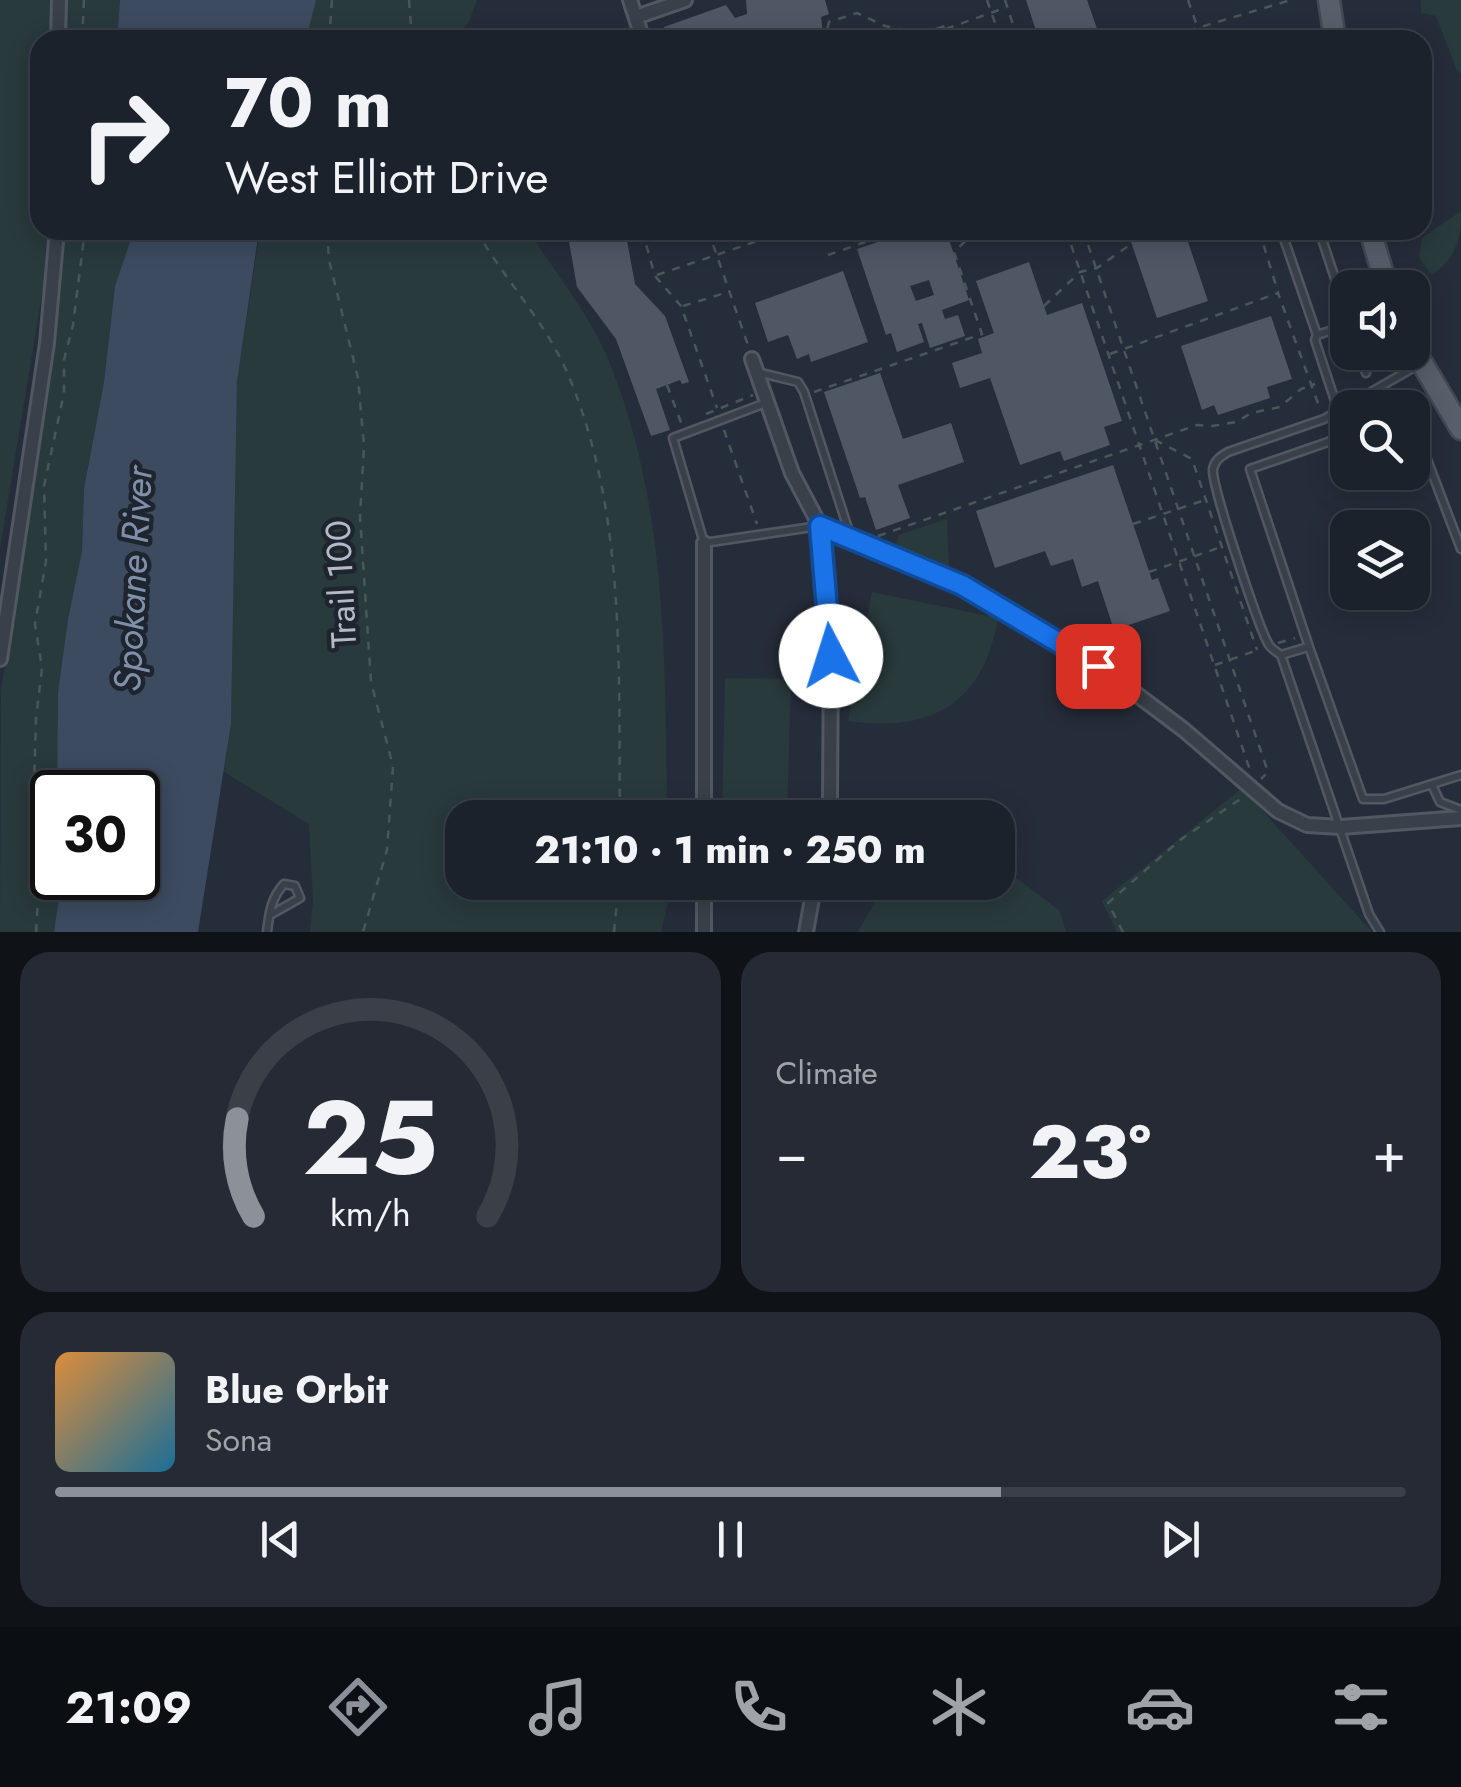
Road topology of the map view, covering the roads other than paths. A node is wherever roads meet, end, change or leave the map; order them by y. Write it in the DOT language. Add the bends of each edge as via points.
graph roads {
  1 [pos="59,0"];
  2 [pos="630,0"];
  3 [pos="686,0"];
  4 [pos="1329,0"];
  5 [pos="636,17"];
  6 [pos="58,30"];
  7 [pos="640,30"];
  8 [pos="1334,30"];
  9 [pos="56,240"];
  10 [pos="1284,240"];
  11 [pos="1321,240"];
  12 [pos="1373,240"];
  13 [pos="1331,270"];
  14 [pos="1382,270"];
  15 [pos="1330,330"];
  16 [pos="1317,335"];
  17 [pos="1365,370"];
  18 [pos="1395,370"];
  19 [pos="1425,370"];
  20 [pos="753,371"];
  21 [pos="1366,373"];
  22 [pos="1331,390"];
  23 [pos="1366,390"];
  24 [pos="768,402"];
  25 [pos="1330,414"];
  26 [pos="1461,429"];
  27 [pos="1330,440"];
  28 [pos="1430,467"];
  29 [pos="820,526"];
  30 [pos="854,540"];
  31 [pos="704,543"];
  32 [pos="1461,549"];
  33 [pos="1308,647"];
  34 [pos="1281,655"];
  35 [pos="0,659"];
  36 [pos="1461,775"];
  37 [pos="1432,786"];
  38 [pos="704,800"];
  39 [pos="830,800"];
  40 [pos="1461,810"];
  41 [pos="1461,818"];
  42 [pos="1341,827"];
  43 [pos="704,900"];
  44 [pos="812,900"];
  45 [pos="270,915"];
  46 [pos="267,932"];
  47 [pos="704,932"];
  48 [pos="806,932"];
  49 [pos="1380,932"];
  1 -- 6 [label="street"];
  2 -- 5 [label="street"];
  3 -- 5 [label="street"];
  4 -- 8 [label="main road"];
  5 -- 7 [label="street"];
  9 -- 35 [label="street"];
  10 -- 16 [label="lane"];
  11 -- 13 [label="lane"];
  12 -- 14 [label="main road"];
  15 -- 16 [label="lane"];
  16 -- 22 [label="lane"];
  17 -- 21 [label="lane"];
  18 -- 23 [label="lane"];
  19 -- 26 [label="main road"];
  20 -- 24 [label="street"];
  20 -- 30 [label="lane" via="798,382"];
  24 -- 29 [label="street" via="792,473"];
  24 -- 31 [label="lane" via="673,438"];
  25 -- 34 [label="lane" via="1228,452 1214,468 1270,646"];
  27 -- 33 [label="lane" via="1250,469"];
  28 -- 32 [label="lane"];
  29 -- 30 [label="street"];
  29 -- 31 [label="lane"];
  29 -- 39 [label="street" via="831,656"];
  30 -- 42 [label="street" via="962,585 1098,666 1278,810 1308,826"];
  31 -- 38 [label="street"];
  33 -- 34 [label="lane"];
  33 -- 37 [label="lane" via="1364,799"];
  34 -- 42 [label="lane"];
  36 -- 37 [label="lane"];
  37 -- 40 [label="lane" via="1440,802"];
  41 -- 42 [label="street"];
  42 -- 49 [label="lane"];
  43 -- 47 [label="street"];
  44 -- 48 [label="street"];
  45 -- 45 [label="lane" via="300,898 295,886 284,884 274,895"];
  45 -- 46 [label="lane"];
}
